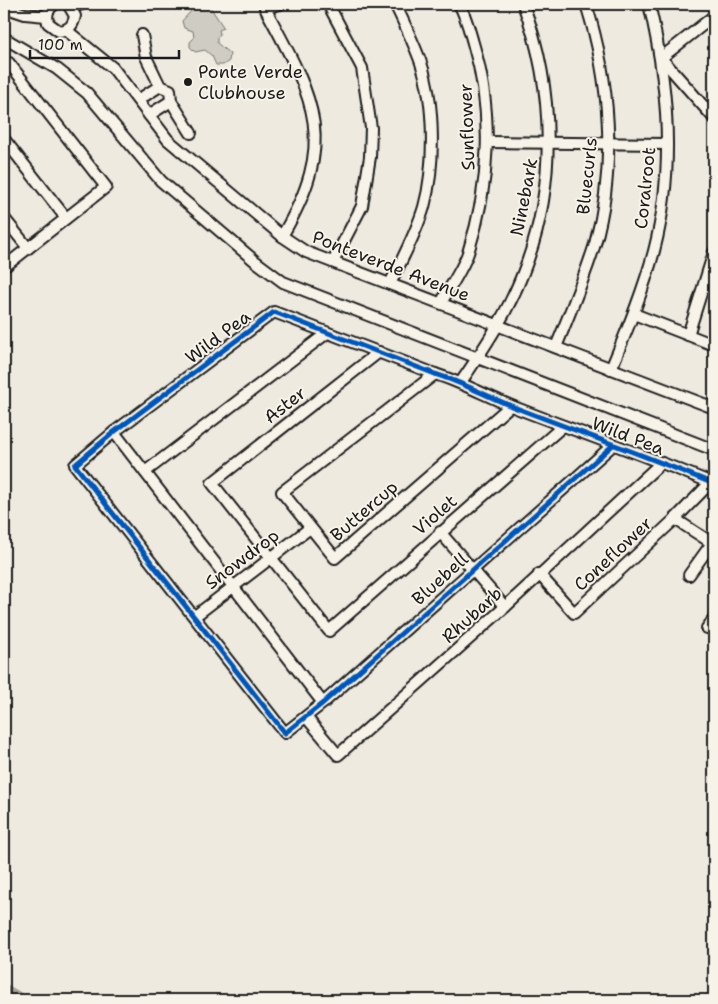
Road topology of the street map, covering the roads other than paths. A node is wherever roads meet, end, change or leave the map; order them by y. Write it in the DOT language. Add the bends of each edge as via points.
graph roads {
  1 [pos="54,4"];
  2 [pos="82,4"];
  3 [pos="280,4"];
  4 [pos="328,4"];
  5 [pos="395,4"];
  6 [pos="459,4"];
  7 [pos="523,4"];
  8 [pos="586,4"];
  9 [pos="649,4"];
  10 [pos="70,5"];
  11 [pos="4,7"];
  12 [pos="46,16"];
  13 [pos="714,16"];
  14 [pos="66,30"];
  15 [pos="142,35"];
  16 [pos="4,38"];
  17 [pos="25,51"];
  18 [pos="661,58"];
  19 [pos="6,65"];
  20 [pos="160,86"];
  21 [pos="138,100"];
  22 [pos="171,101"];
  23 [pos="149,115"];
  24 [pos="714,118"];
  25 [pos="191,133"];
  26 [pos="4,139"];
  27 [pos="487,142"];
  28 [pos="550,143"];
  29 [pos="608,144"];
  30 [pos="667,144"];
  31 [pos="4,218"];
  32 [pos="66,218"];
  33 [pos="282,236"];
  34 [pos="28,248"];
  35 [pos="714,256"];
  36 [pos="333,262"];
  37 [pos="4,267"];
  38 [pos="390,284"];
  39 [pos="441,304"];
  40 [pos="634,314"];
  41 [pos="499,325"];
  42 [pos="327,333"];
  43 [pos="688,335"];
  44 [pos="714,345"];
  45 [pos="556,347"];
  46 [pos="379,352"];
  47 [pos="478,358"];
  48 [pos="611,369"];
  49 [pos="435,374"];
  50 [pos="461,382"];
  51 [pos="510,406"];
  52 [pos="714,408"];
  53 [pos="563,426"];
  54 [pos="114,432"];
  55 [pos="614,445"];
  56 [pos="714,450"];
  57 [pos="661,463"];
  58 [pos="145,472"];
  59 [pos="713,483"];
  60 [pos="675,519"];
  61 [pos="310,528"];
  62 [pos="440,532"];
  63 [pos="271,558"];
  64 [pos="472,569"];
  65 [pos="539,574"];
  66 [pos="689,575"];
  67 [pos="233,586"];
  68 [pos="506,607"];
  69 [pos="195,616"];
  70 [pos="714,618"];
  71 [pos="707,628"];
  72 [pos="323,703"];
  73 [pos="306,717"];
  74 [pos="285,733"];
  1 -- 12 [label="street"];
  2 -- 10 [label="street"];
  3 -- 33 [label="street" via="265,8 308,95 316,150 308,186"];
  4 -- 36 [label="street" via="362,68 371,128 362,206"];
  5 -- 38 [label="street" via="422,65 431,149 424,207"];
  6 -- 27 [label="street, Sunflower" via="481,67"];
  7 -- 28 [label="street, Ninebark" via="539,59"];
  8 -- 29 [label="street, Bluecurls" via="606,88"];
  9 -- 18 [label="street, Coralroot"];
  10 -- 14 [label="street" via="75,16 73,24"];
  11 -- 12 [label="street"];
  12 -- 14 [label="street, Ponteverde Avenue" via="52,29"];
  13 -- 18 [label="street"];
  14 -- 21 [label="street, Ponteverde Avenue" via="114,68"];
  15 -- 20 [label="street" via="146,56"];
  16 -- 17 [label="street"];
  17 -- 19 [label="street"];
  17 -- 47 [label="street" via="57,69 87,93 161,181 283,282"];
  18 -- 24 [label="street"];
  18 -- 30 [label="street, Coralroot"];
  19 -- 32 [label="street" via="106,187"];
  20 -- 21 [label="street"];
  20 -- 22 [label="street" via="170,90"];
  21 -- 23 [label="street, Ponteverde Avenue"];
  22 -- 23 [label="street"];
  22 -- 25 [label="street"];
  23 -- 33 [label="street, Ponteverde Avenue" via="168,140"];
  26 -- 32 [label="street"];
  27 -- 28 [label="street"];
  27 -- 39 [label="street, Sunflower" via="487,169 467,255"];
  28 -- 29 [label="street"];
  28 -- 41 [label="street, Ninebark" via="537,226 524,272"];
  29 -- 30 [label="street"];
  29 -- 45 [label="street, Bluecurls" via="606,187 595,241"];
  30 -- 40 [label="street, Coralroot" via="654,250"];
  31 -- 34 [label="street"];
  32 -- 34 [label="street"];
  33 -- 36 [label="street, Ponteverde Avenue" via="306,252"];
  34 -- 37 [label="street"];
  35 -- 43 [label="street"];
  36 -- 38 [label="street, Ponteverde Avenue"];
  38 -- 39 [label="street, Ponteverde Avenue"];
  39 -- 41 [label="street, Ponteverde Avenue"];
  40 -- 43 [label="street"];
  40 -- 48 [label="street, Coralroot"];
  41 -- 45 [label="street, Ponteverde Avenue"];
  41 -- 47 [label="street, Ninebark"];
  42 -- 46 [label="street, Wild Pea"];
  42 -- 54 [label="street, Wild Pea" via="274,312"];
  42 -- 58 [label="street"];
  43 -- 44 [label="street"];
  45 -- 48 [label="street, Ponteverde Avenue"];
  46 -- 49 [label="street, Wild Pea"];
  46 -- 63 [label="street, Aster" via="212,483"];
  47 -- 50 [label="street, Ninebark"];
  47 -- 56 [label="street"];
  48 -- 52 [label="street, Ponteverde Avenue"];
  49 -- 50 [label="street, Wild Pea"];
  49 -- 61 [label="street, Buttercup" via="282,492"];
  50 -- 51 [label="street, Wild Pea"];
  51 -- 53 [label="street, Wild Pea"];
  51 -- 61 [label="street, Buttercup" via="335,558"];
  53 -- 55 [label="street, Wild Pea"];
  53 -- 62 [label="street, Violet"];
  54 -- 58 [label="street"];
  54 -- 69 [label="street, Wild Pea" via="75,465"];
  55 -- 57 [label="street, Wild Pea"];
  55 -- 64 [label="street, Bluebell"];
  57 -- 59 [label="street, Wild Pea"];
  57 -- 65 [label="street, Rhubarb"];
  58 -- 67 [label="street"];
  59 -- 60 [label="street, Coneflower"];
  60 -- 65 [label="street, Coneflower" via="574,613"];
  60 -- 66 [label="street" via="712,542"];
  61 -- 63 [label="street, Snowdrop"];
  62 -- 63 [label="street, Violet" via="329,631"];
  62 -- 64 [label="street"];
  63 -- 67 [label="street, Snowdrop"];
  64 -- 68 [label="street"];
  64 -- 72 [label="street, Bluebell"];
  65 -- 68 [label="street, Rhubarb"];
  67 -- 69 [label="street, Snowdrop"];
  67 -- 72 [label="street"];
  68 -- 73 [label="street, Rhubarb" via="338,754"];
  69 -- 74 [label="street, Wild Pea"];
  70 -- 71 [label="street"];
  72 -- 73 [label="street, Bluebell"];
  73 -- 74 [label="street, Bluebell"];
}
